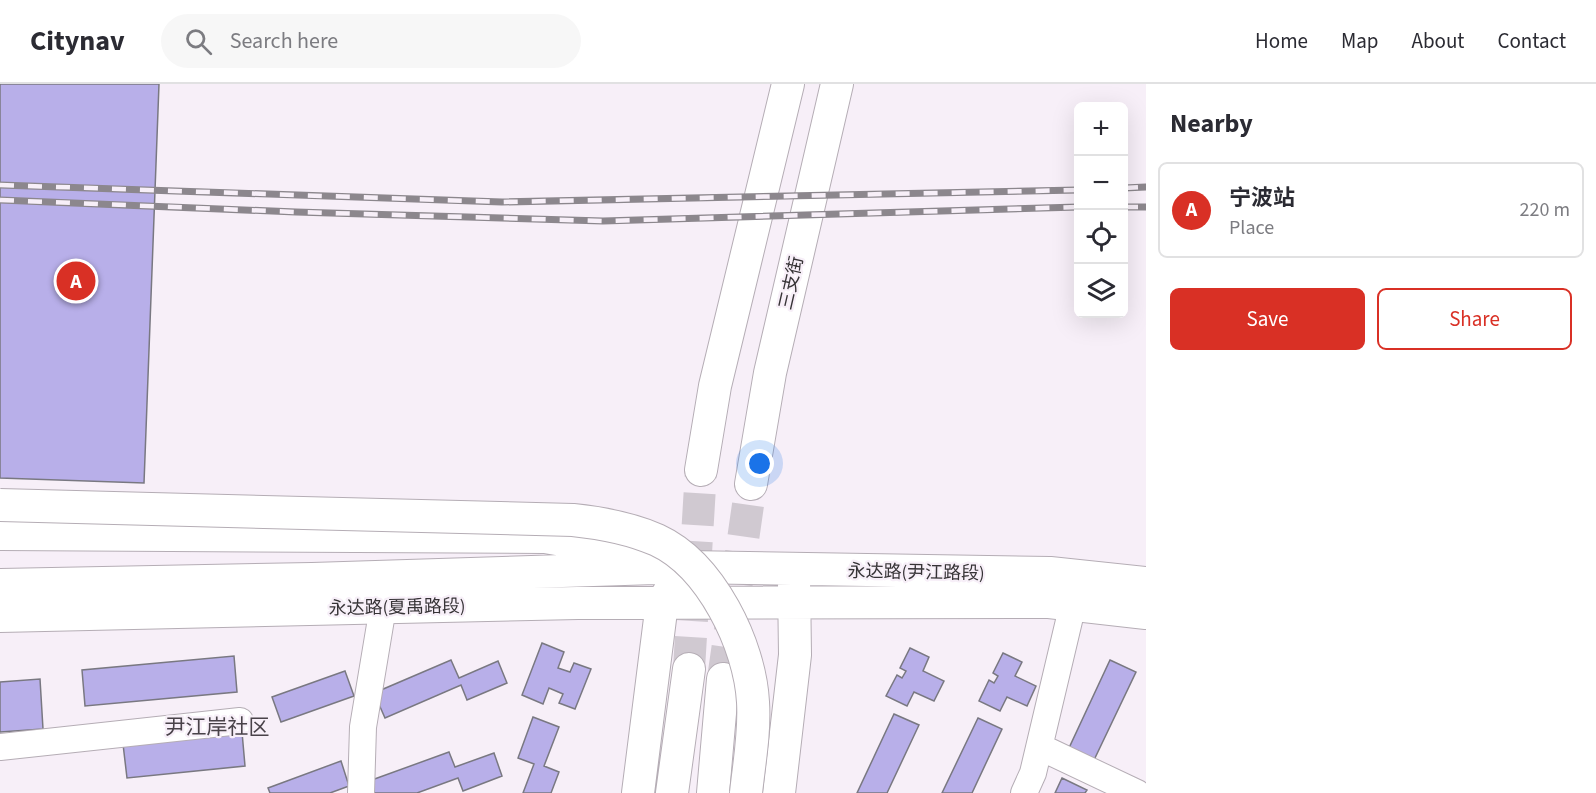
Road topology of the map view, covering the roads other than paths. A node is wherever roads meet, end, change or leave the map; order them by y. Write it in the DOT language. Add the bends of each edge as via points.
graph roads {
  1 [pos="788,84"];
  2 [pos="837,84"];
  3 [pos="701,470"];
  4 [pos="751,484"];
  5 [pos="0,505"];
  6 [pos="0,534"];
  7 [pos="686,567"];
  8 [pos="794,571"];
  9 [pos="1146,583"];
  10 [pos="0,585"];
  11 [pos="1076,591"];
  12 [pos="662,603"];
  13 [pos="794,603"];
  14 [pos="383,607"];
  15 [pos="1146,613"];
  16 [pos="0,616"];
  17 [pos="689,669"];
  18 [pos="723,679"];
  19 [pos="240,721"];
  20 [pos="0,747"];
  21 [pos="1040,747"];
  22 [pos="361,793"];
  23 [pos="638,793"];
  24 [pos="672,793"];
  25 [pos="713,793"];
  26 [pos="746,793"];
  27 [pos="779,793"];
  28 [pos="1024,793"];
  29 [pos="1137,793"];
  1 -- 3 [label="main road" via="715,386"];
  2 -- 4 [label="main road, 三支街" via="770,373"];
  5 -- 26 [label="main road, bridge" via="573,520 603,523 659,541 709,585 727,612 744,656 754,704"];
  6 -- 7 [label="main road" via="545,537 652,555"];
  7 -- 8 [label="main road, 永达路(尹江路段)"];
  7 -- 10 [label="main road, 永达路(夏禹路段)"];
  7 -- 12 [label="main road"];
  8 -- 11 [label="main road, 永达路(尹江路段)" via="1050,573"];
  8 -- 13 [label="main road"];
  9 -- 11 [label="main road, 永达路(尹江路段)"];
  11 -- 13 [label="main road, 永达路(尹江路段)" via="1049,602"];
  11 -- 15 [label="main road, 永达路(尹江路段)"];
  11 -- 21 [label="street"];
  12 -- 13 [label="main road, 永达路(夏禹路段)"];
  12 -- 14 [label="main road, 永达路(夏禹路段)"];
  12 -- 23 [label="main road"];
  13 -- 27 [label="main road" via="795,655"];
  14 -- 16 [label="main road, 永达路(夏禹路段)"];
  14 -- 22 [label="street" via="363,727"];
  17 -- 24 [label="main road"];
  18 -- 25 [label="main road"];
  19 -- 20 [label="street"];
  21 -- 28 [label="street"];
  21 -- 29 [label="street"];
}
